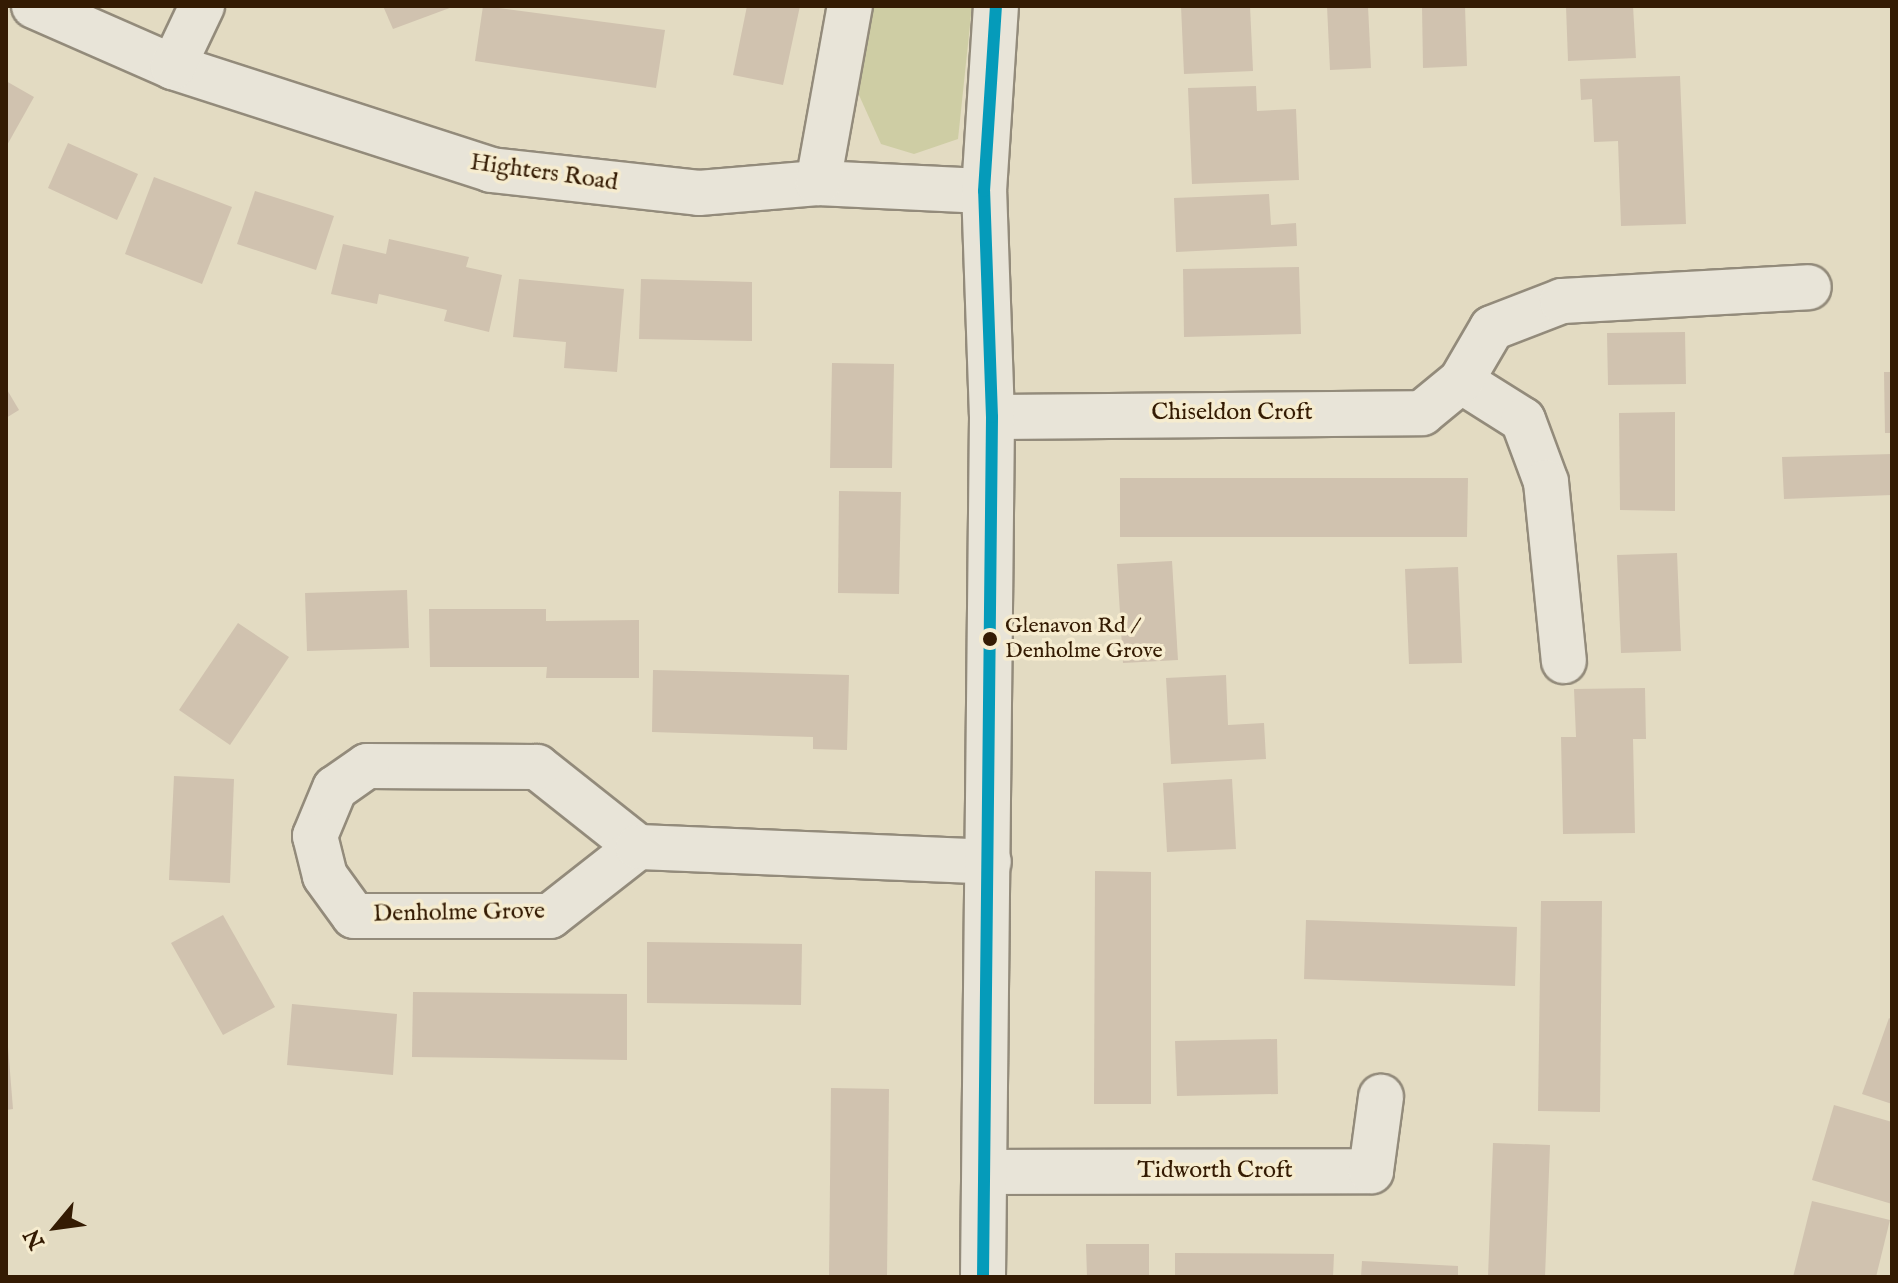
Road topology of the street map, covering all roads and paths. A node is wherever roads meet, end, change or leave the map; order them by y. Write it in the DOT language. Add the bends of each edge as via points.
graph roads {
  1 [pos="34,6"];
  2 [pos="202,6"];
  3 [pos="850,6"];
  4 [pos="996,6"];
  5 [pos="173,67"];
  6 [pos="818,183"];
  7 [pos="984,191"];
  8 [pos="1809,287"];
  9 [pos="1461,381"];
  10 [pos="992,417"];
  11 [pos="1564,661"];
  12 [pos="638,847"];
  13 [pos="989,862"];
  14 [pos="1381,1097"];
  15 [pos="985,1172"];
  16 [pos="983,1277"];
  1 -- 5 [label="street, Highters Road"];
  2 -- 5 [label="street"];
  3 -- 6 [label="street"];
  4 -- 7 [label="street"];
  5 -- 6 [label="street, Highters Road" via="491,170 699,193"];
  6 -- 7 [label="street, Highters Road"];
  7 -- 10 [label="street"];
  8 -- 9 [label="street, Chiseldon Croft" via="1562,301 1492,328"];
  9 -- 10 [label="street, Chiseldon Croft" via="1422,413"];
  9 -- 11 [label="street" via="1523,420 1546,482"];
  10 -- 13 [label="street"];
  12 -- 12 [label="street, Denholme Grove" via="550,916 354,916 325,876 315,836 335,788 367,766 537,767"];
  12 -- 13 [label="street"];
  13 -- 15 [label="street"];
  14 -- 15 [label="street, Tidworth Croft" via="1371,1171"];
  15 -- 16 [label="street"];
}
